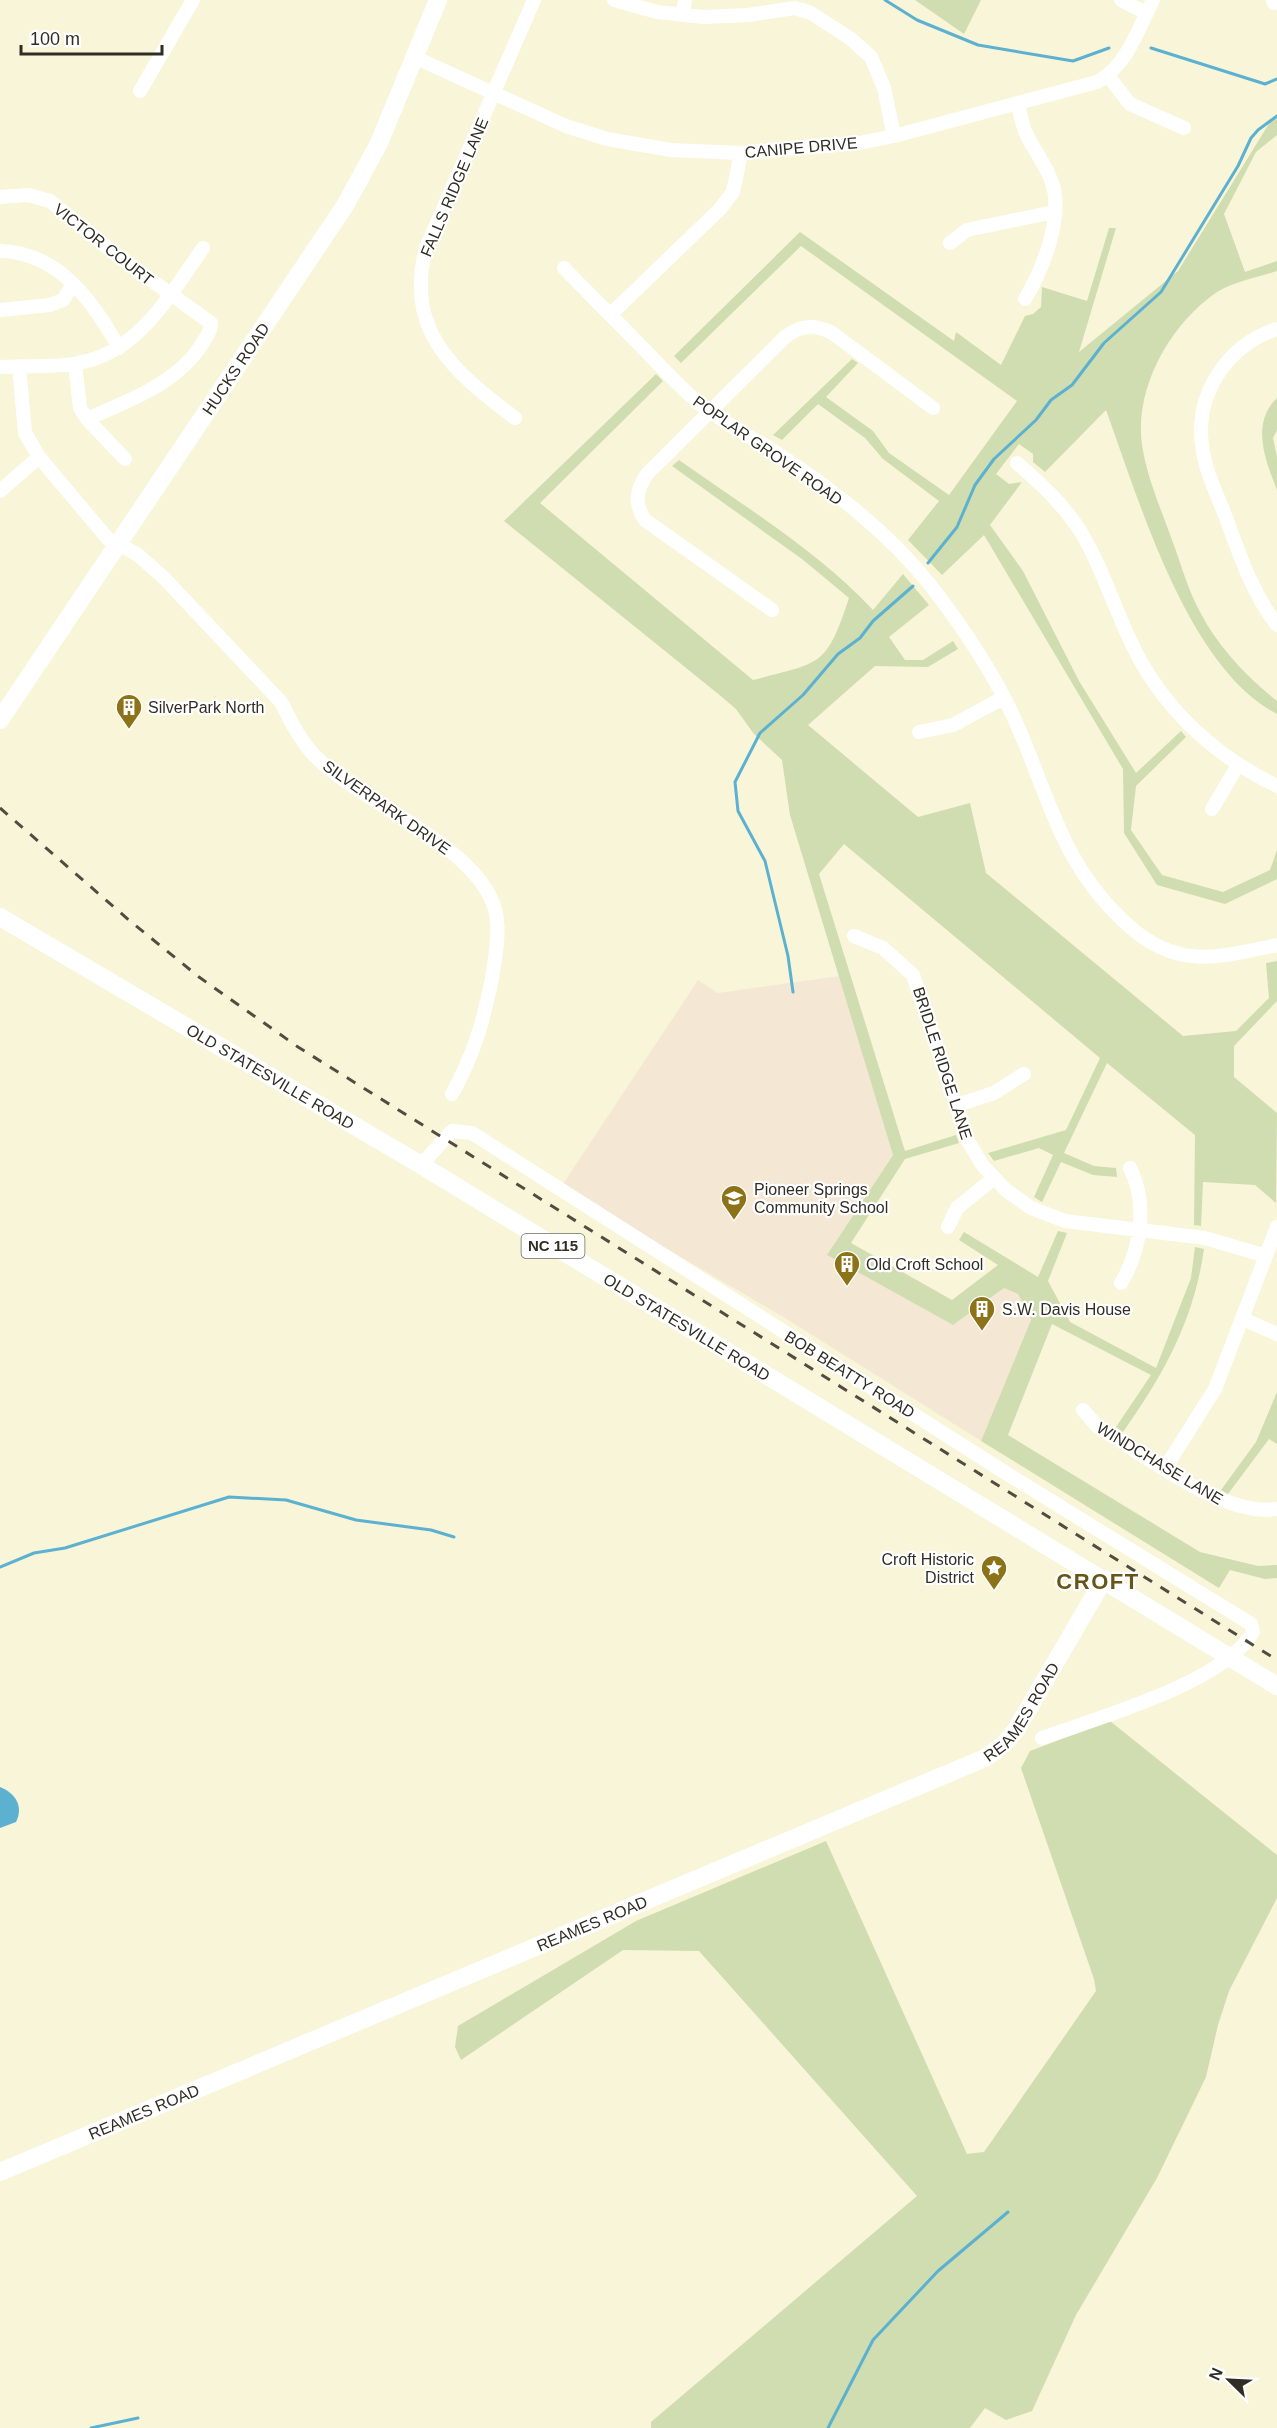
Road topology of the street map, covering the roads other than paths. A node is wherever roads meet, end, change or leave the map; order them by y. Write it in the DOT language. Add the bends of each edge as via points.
graph roads {
  1 [pos="193,0"];
  2 [pos="438,0"];
  3 [pos="534,0"];
  4 [pos="614,0"];
  5 [pos="685,0"];
  6 [pos="1121,0"];
  7 [pos="1149,6"];
  8 [pos="682,15"];
  9 [pos="414,57"];
  10 [pos="1108,76"];
  11 [pos="140,91"];
  12 [pos="493,94"];
  13 [pos="1018,105"];
  14 [pos="1184,128"];
  15 [pos="894,136"];
  16 [pos="741,153"];
  17 [pos="0,197"];
  18 [pos="1054,212"];
  19 [pos="950,243"];
  20 [pos="204,248"];
  21 [pos="0,251"];
  22 [pos="564,268"];
  23 [pos="73,284"];
  24 [pos="170,295"];
  25 [pos="1025,299"];
  26 [pos="0,310"];
  27 [pos="610,315"];
  28 [pos="1277,329"];
  29 [pos="118,348"];
  30 [pos="75,364"];
  31 [pos="19,366"];
  32 [pos="0,367"];
  33 [pos="933,408"];
  34 [pos="711,412"];
  35 [pos="515,418"];
  36 [pos="87,419"];
  37 [pos="39,457"];
  38 [pos="125,459"];
  39 [pos="1017,463"];
  40 [pos="0,491"];
  41 [pos="116,545"];
  42 [pos="772,610"];
  43 [pos="1277,625"];
  44 [pos="1003,698"];
  45 [pos="0,720"];
  46 [pos="919,732"];
  47 [pos="1238,765"];
  48 [pos="1277,786"];
  49 [pos="1212,809"];
  50 [pos="0,916"];
  51 [pos="854,936"];
  52 [pos="1277,945"];
  53 [pos="1024,1074"];
  54 [pos="452,1094"];
  55 [pos="957,1105"];
  56 [pos="421,1165"];
  57 [pos="1130,1168"];
  58 [pos="993,1179"];
  59 [pos="948,1227"];
  60 [pos="1277,1227"];
  61 [pos="1138,1230"];
  62 [pos="1266,1256"];
  63 [pos="1121,1283"];
  64 [pos="1243,1319"];
  65 [pos="1277,1334"];
  66 [pos="1083,1410"];
  67 [pos="1165,1468"];
  68 [pos="1277,1509"];
  69 [pos="1104,1579"];
  70 [pos="1230,1656"];
  71 [pos="1277,1686"];
  72 [pos="1042,1738"];
  73 [pos="0,2172"];
  1 -- 11 [label="street"];
  2 -- 9 [label="main road, HUCKS ROAD"];
  3 -- 12 [label="street, FALLS RIDGE LANE"];
  4 -- 8 [label="street" via="640,9"];
  5 -- 8 [label="street"];
  6 -- 7 [label="street"];
  7 -- 10 [label="street" via="1129,49"];
  8 -- 15 [label="street" via="727,17 795,8 821,18 871,57 884,88"];
  9 -- 12 [label="street, CANIPE DRIVE"];
  9 -- 41 [label="main road, HUCKS ROAD" via="379,143 346,204"];
  10 -- 13 [label="street, CANIPE DRIVE"];
  10 -- 14 [label="street" via="1130,104"];
  12 -- 16 [label="street, CANIPE DRIVE" via="566,126 618,141 671,150"];
  12 -- 35 [label="street, FALLS RIDGE LANE" via="426,248 421,268 421,300 434,339 449,362"];
  13 -- 15 [label="street, CANIPE DRIVE"];
  13 -- 18 [label="street" via="1026,132 1052,182"];
  15 -- 16 [label="street, CANIPE DRIVE" via="859,143"];
  16 -- 27 [label="street" via="733,192 720,209"];
  17 -- 24 [label="street, VICTOR COURT" via="28,195 50,201"];
  18 -- 19 [label="street" via="967,230"];
  18 -- 25 [label="street" via="1038,277"];
  20 -- 24 [label="street"];
  21 -- 23 [label="street" via="29,254 52,266"];
  22 -- 27 [label="street, POPLAR GROVE ROAD"];
  23 -- 26 [label="street" via="63,300 50,305"];
  23 -- 29 [label="street" via="95,307"];
  24 -- 29 [label="street" via="144,327"];
  24 -- 36 [label="street, VICTOR COURT" via="211,323 194,357 152,389"];
  27 -- 34 [label="street, POPLAR GROVE ROAD"];
  28 -- 43 [label="street" via="1239,350 1218,372 1205,399 1201,429 1205,461 1245,569"];
  29 -- 30 [label="street"];
  30 -- 31 [label="street"];
  30 -- 36 [label="street" via="80,408"];
  31 -- 32 [label="street"];
  31 -- 37 [label="street, SILVERPARK DRIVE" via="25,433"];
  33 -- 34 [label="street" via="831,332 813,326 798,328 784,338"];
  34 -- 42 [label="street" via="647,474 638,492 638,510 645,520"];
  34 -- 44 [label="street, POPLAR GROVE ROAD" via="809,475 900,551 950,612"];
  36 -- 38 [label="street"];
  37 -- 40 [label="street"];
  37 -- 41 [label="street, SILVERPARK DRIVE"];
  39 -- 47 [label="street" via="1052,494 1080,530 1130,641 1159,689 1192,728"];
  41 -- 45 [label="main road, HUCKS ROAD"];
  41 -- 54 [label="street, SILVERPARK DRIVE" via="137,554 164,578 281,702 292,725 317,758 475,871 497,918 495,961 483,1026 471,1060"];
  44 -- 46 [label="street" via="953,724"];
  44 -- 52 [label="street, POPLAR GROVE ROAD" via="1066,847 1101,899 1130,927 1171,952 1202,958"];
  47 -- 48 [label="street"];
  47 -- 49 [label="street"];
  50 -- 56 [label="main road, OLD STATESVILLE ROAD / NC 115"];
  51 -- 55 [label="street, BRIDLE RIDGE LANE" via="883,948 913,975"];
  53 -- 55 [label="street" via="994,1093"];
  55 -- 58 [label="street, BRIDLE RIDGE LANE" via="968,1141"];
  56 -- 69 [label="main road, OLD STATESVILLE ROAD / NC 115"];
  56 -- 70 [label="street, BOB BEATTY ROAD" via="452,1131 472,1133 1009,1475 1248,1622 1253,1632 1244,1646"];
  57 -- 61 [label="street" via="1139,1190"];
  58 -- 59 [label="street" via="957,1208"];
  58 -- 61 [label="street, BRIDLE RIDGE LANE" via="1047,1216"];
  60 -- 62 [label="street"];
  61 -- 62 [label="street, BRIDLE RIDGE LANE" via="1205,1238"];
  61 -- 63 [label="street" via="1135,1253"];
  62 -- 64 [label="street"];
  64 -- 65 [label="street"];
  64 -- 67 [label="street" via="1208,1404"];
  66 -- 67 [label="street, WINDCHASE LANE" via="1098,1426"];
  67 -- 68 [label="street, WINDCHASE LANE" via="1226,1503 1251,1510"];
  69 -- 70 [label="main road, OLD STATESVILLE ROAD / NC 115"];
  69 -- 73 [label="main road, REAMES ROAD" via="1016,1730 985,1758"];
  70 -- 71 [label="main road, OLD STATESVILLE ROAD / NC 115"];
  70 -- 72 [label="street" via="1161,1694"];
}
